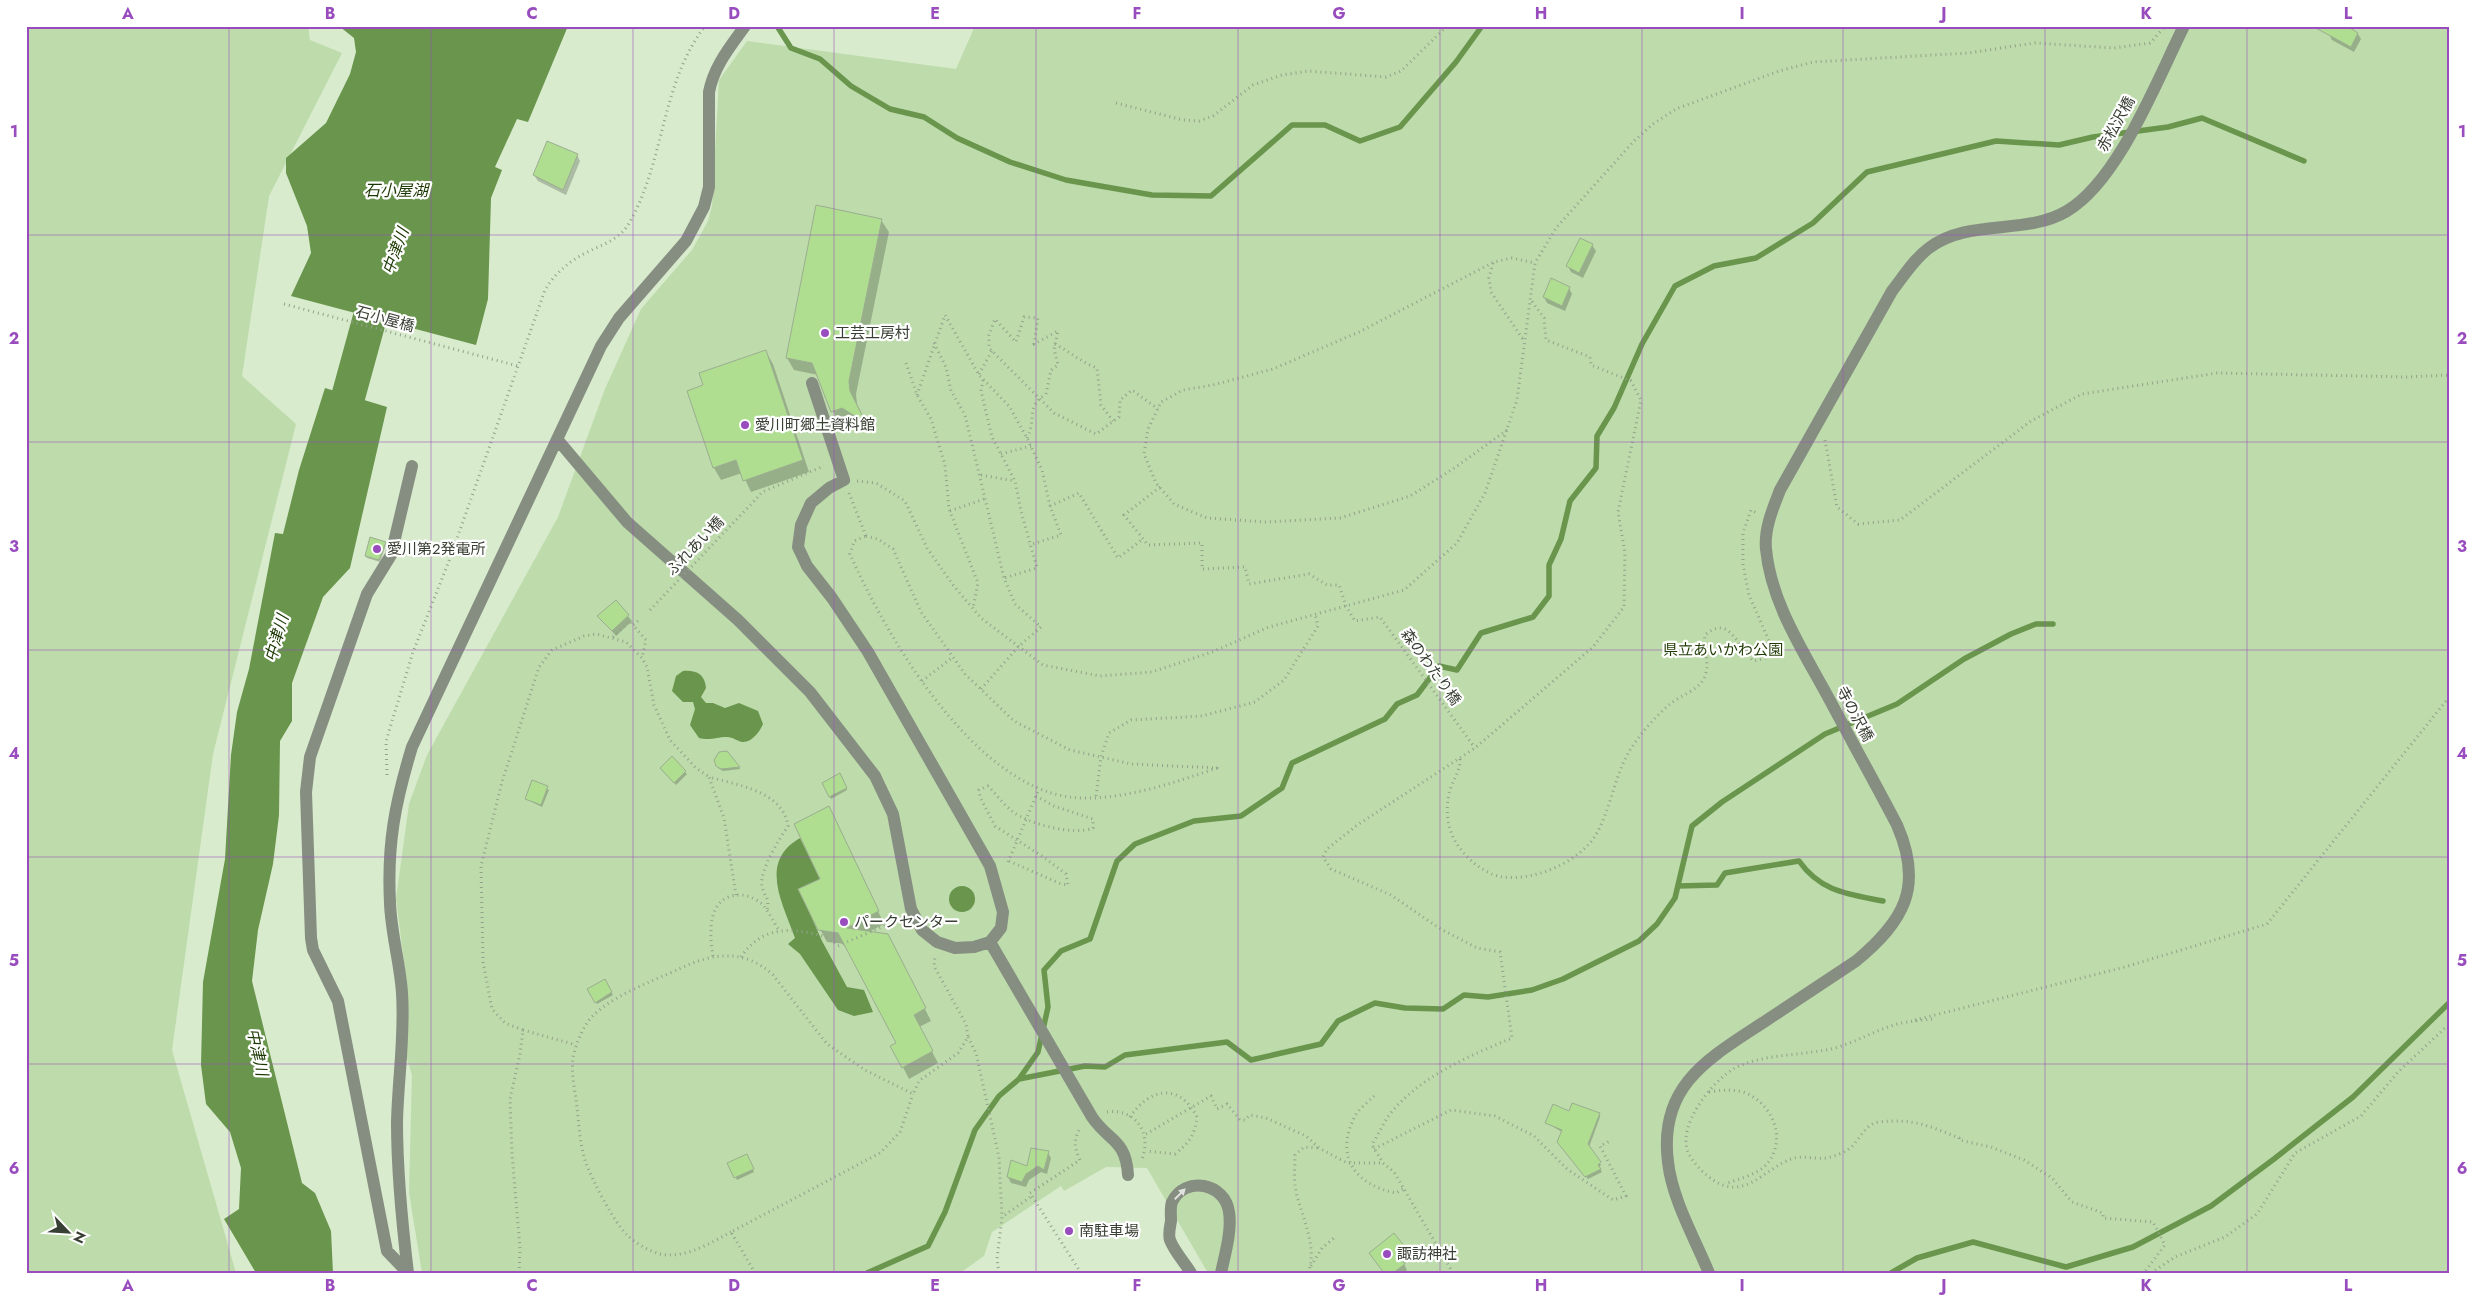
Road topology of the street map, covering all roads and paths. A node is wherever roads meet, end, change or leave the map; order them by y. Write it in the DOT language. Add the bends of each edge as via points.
graph roads {
  1 [pos="705,26"];
  2 [pos="745,26"];
  3 [pos="1447,26"];
  4 [pos="2165,26"];
  5 [pos="2184,26"];
  6 [pos="1116,103"];
  7 [pos="1494,262"];
  8 [pos="1535,263"];
  9 [pos="1531,299"];
  10 [pos="284,304"];
  11 [pos="1526,340"];
  12 [pos="934,343"];
  13 [pos="1055,344"];
  14 [pos="992,351"];
  15 [pos="906,363"];
  16 [pos="518,366"];
  17 [pos="979,375"];
  18 [pos="2450,375"];
  19 [pos="984,380"];
  20 [pos="812,383"];
  21 [pos="917,395"];
  22 [pos="1039,398"];
  23 [pos="1158,408"];
  24 [pos="1821,415"];
  25 [pos="1113,421"];
  26 [pos="1507,430"];
  27 [pos="1027,438"];
  28 [pos="557,439"];
  29 [pos="1031,446"];
  30 [pos="1001,454"];
  31 [pos="837,460"];
  32 [pos="412,466"];
  33 [pos="980,475"];
  34 [pos="844,480"];
  35 [pos="1015,481"];
  36 [pos="1160,487"];
  37 [pos="986,498"];
  38 [pos="1050,506"];
  39 [pos="950,512"];
  40 [pos="1770,518"];
  41 [pos="866,536"];
  42 [pos="1143,539"];
  43 [pos="1029,544"];
  44 [pos="1004,578"];
  45 [pos="1346,606"];
  46 [pos="973,608"];
  47 [pos="650,610"];
  48 [pos="1315,614"];
  49 [pos="638,621"];
  50 [pos="634,625"];
  51 [pos="613,637"];
  52 [pos="1018,647"];
  53 [pos="953,657"];
  54 [pos="642,658"];
  55 [pos="922,681"];
  56 [pos="981,689"];
  57 [pos="2450,696"];
  58 [pos="1475,748"];
  59 [pos="1101,757"];
  60 [pos="1460,758"];
  61 [pos="709,777"];
  62 [pos="1039,789"];
  63 [pos="1036,796"];
  64 [pos="1096,796"];
  65 [pos="396,799"];
  66 [pos="1026,819"];
  67 [pos="1018,840"];
  68 [pos="1009,862"];
  69 [pos="990,866"];
  70 [pos="736,895"];
  71 [pos="911,909"];
  72 [pos="767,911"];
  73 [pos="779,930"];
  74 [pos="937,942"];
  75 [pos="990,942"];
  76 [pos="713,956"];
  77 [pos="741,957"];
  78 [pos="1932,1019"];
  79 [pos="1895,1024"];
  80 [pos="2445,1028"];
  81 [pos="523,1030"];
  82 [pos="968,1037"];
  83 [pos="576,1045"];
  84 [pos="1708,1092"];
  85 [pos="913,1094"];
  86 [pos="1374,1096"];
  87 [pos="1192,1107"];
  88 [pos="1092,1117"];
  89 [pos="1130,1118"];
  90 [pos="1146,1134"];
  91 [pos="1612,1140"];
  92 [pos="1319,1148"];
  93 [pos="1374,1149"];
  94 [pos="1146,1151"];
  95 [pos="1350,1163"];
  96 [pos="1383,1163"];
  97 [pos="1139,1167"];
  98 [pos="1128,1175"];
  99 [pos="1725,1184"];
  100 [pos="1403,1189"];
  101 [pos="1032,1196"];
  102 [pos="1002,1217"];
  103 [pos="731,1232"];
  104 [pos="1334,1238"];
  105 [pos="1311,1266"];
  106 [pos="408,1273"];
  107 [pos="519,1273"];
  108 [pos="755,1273"];
  109 [pos="999,1273"];
  110 [pos="1081,1273"];
  111 [pos="1191,1273"];
  112 [pos="1221,1273"];
  113 [pos="1308,1273"];
  114 [pos="1453,1273"];
  115 [pos="1709,1273"];
  116 [pos="2144,1273"];
  117 [pos="2151,1273"];
  1 -- 16 [label="path" via="679,70 649,179 628,225 613,239 565,266 550,282"];
  2 -- 28 [label="street" via="711,80 709,187 704,208 686,241 619,318 601,346"];
  3 -- 6 [label="path" via="1401,72 1386,77 1308,71 1282,75 1253,85 1212,116 1199,121"];
  4 -- 8 [label="path" via="2150,43 2114,48 2034,43 1968,53 1814,62 1779,71 1684,106 1653,124 1634,141 1556,228"];
  5 -- 24 [label="street, 赤松沢橋" via="2123,149 2103,178 2079,202 2044,221 1954,236 1928,248 1892,291"];
  7 -- 8 [label="path" via="1512,258"];
  7 -- 11 [label="path" via="1489,278 1491,292"];
  7 -- 23 [label="path" via="1358,332 1273,369 1183,390 1160,402"];
  8 -- 9 [label="path"];
  9 -- 11 [label="path"];
  9 -- 58 [label="path" via="1544,318 1546,340 1590,357 1591,364 1631,380 1641,400 1618,512 1624,554 1624,606 1592,647"];
  10 -- 16 [label="path, 石小屋橋"];
  11 -- 26 [label="path" via="1517,400"];
  12 -- 17 [label="path" via="945,315"];
  12 -- 21 [label="path"];
  12 -- 33 [label="path" via="946,366 951,391 965,415"];
  13 -- 14 [label="path" via="1058,331 1034,344 1038,318 1024,317 1016,342 995,318 989,335"];
  13 -- 22 [label="path" via="1058,365 1051,370 1046,394"];
  13 -- 25 [label="path" via="1081,362 1097,368 1101,405"];
  14 -- 17 [label="path"];
  14 -- 22 [label="path"];
  15 -- 21 [label="path"];
  16 -- 65 [label="path" via="413,652 386,741 386,779"];
  17 -- 19 [label="path"];
  18 -- 24 [label="path" via="2218,373 2082,394 2031,421 1900,520 1858,524 1836,507"];
  19 -- 27 [label="path" via="1009,406"];
  19 -- 30 [label="path" via="981,391 992,436"];
  20 -- 31 [label="street"];
  21 -- 39 [label="path" via="931,419 945,465"];
  22 -- 25 [label="path" via="1054,413 1096,434"];
  22 -- 27 [label="path" via="1031,410 1033,427"];
  23 -- 25 [label="path" via="1132,390 1120,400 1119,417"];
  23 -- 36 [label="path" via="1148,429 1144,454"];
  24 -- 40 [label="street, 寺の沢橋" via="1780,490"];
  26 -- 36 [label="path" via="1410,496 1340,518 1266,522 1207,518 1174,504"];
  26 -- 45 [label="path" via="1486,493 1457,543 1404,590"];
  27 -- 29 [label="path"];
  28 -- 65 [label="street" via="412,747"];
  28 -- 71 [label="street" via="627,522 738,620 810,692 875,776 894,814"];
  29 -- 30 [label="path"];
  29 -- 38 [label="path" via="1042,470"];
  30 -- 35 [label="path"];
  31 -- 34 [label="street"];
  31 -- 47 [label="path, ふれあい橋, bridge" via="762,492"];
  32 -- 106 [label="street" via="391,555 367,594 310,757 306,792 313,950 338,1000 387,1252"];
  33 -- 35 [label="path"];
  33 -- 37 [label="path"];
  34 -- 41 [label="path"];
  34 -- 46 [label="path" via="876,483 904,501 927,548"];
  34 -- 69 [label="street" via="811,503 801,525 798,548 868,652"];
  35 -- 43 [label="path"];
  36 -- 42 [label="path" via="1124,515"];
  37 -- 39 [label="path"];
  37 -- 44 [label="path"];
  38 -- 42 [label="path" via="1079,493 1118,558"];
  38 -- 43 [label="path" via="1061,535"];
  39 -- 46 [label="path" via="978,583"];
  40 -- 60 [label="path" via="1752,510 1743,533 1742,548 1749,595 1770,643 1766,658 1754,661 1745,655 1730,631 1723,628 1705,634 1708,665 1705,678 1671,704 1630,750 1589,844 1564,863 1534,875 1502,877 1476,865 1455,845 1448,824 1451,788 1460,770"];
  40 -- 115 [label="street, 寺の沢橋" via="1766,546 1778,600 1903,838 1909,865 1907,893 1888,932 1856,961 1722,1050 1697,1069 1681,1090 1670,1114 1666,1142 1668,1163 1672,1185"];
  41 -- 53 [label="path" via="878,539 893,549 921,612"];
  41 -- 55 [label="path" via="854,541 850,554 866,590"];
  42 -- 45 [label="path" via="1148,546 1202,543 1202,569 1245,567 1249,584 1309,574 1327,585 1339,585"];
  43 -- 44 [label="path" via="1037,568"];
  44 -- 52 [label="path" via="1015,604 1041,627"];
  45 -- 48 [label="path"];
  45 -- 58 [label="path, 森のわたり橋" via="1355,621 1380,617"];
  46 -- 52 [label="path"];
  48 -- 52 [label="path" via="1269,627 1212,652 1152,672 1100,676 1042,665"];
  48 -- 59 [label="path" via="1318,626 1284,680 1255,702 1202,716 1131,720 1109,733"];
  49 -- 50 [label="path"];
  50 -- 51 [label="path" via="630,621"];
  50 -- 54 [label="path" via="646,640"];
  51 -- 54 [label="path" via="626,642"];
  51 -- 81 [label="path" via="596,634 570,641 552,650 539,667 502,782 481,866 482,962 492,1009 505,1022"];
  52 -- 56 [label="path"];
  53 -- 55 [label="path"];
  53 -- 56 [label="path"];
  54 -- 61 [label="path" via="647,667 654,705 670,740"];
  55 -- 62 [label="path" via="952,721 1001,768"];
  56 -- 59 [label="path" via="1014,722 1070,750"];
  57 -- 79 [label="path" via="2267,924 2125,967"];
  58 -- 60 [label="path"];
  59 -- 64 [label="path"];
  59 -- 64 [label="path" via="1131,764 1217,768 1118,796"];
  60 -- 93 [label="path" via="1356,826 1327,849 1323,857 1331,869 1391,895 1439,928 1478,948 1500,952 1512,1038 1478,1052 1420,1085 1388,1117 1372,1145"];
  61 -- 70 [label="path" via="724,818"];
  61 -- 72 [label="path" via="755,790 770,798 788,820 762,879 769,901"];
  62 -- 63 [label="path"];
  62 -- 64 [label="path" via="1070,797"];
  63 -- 66 [label="path"];
  63 -- 66 [label="path" via="1054,806 1093,819 1093,828 1065,831"];
  65 -- 106 [label="street" via="389,851 390,905 402,993 397,1122 400,1208"];
  66 -- 67 [label="path"];
  66 -- 67 [label="path" via="1013,812 988,786 979,790 995,826"];
  67 -- 68 [label="path"];
  67 -- 68 [label="path" via="1066,874 1068,884 1060,884"];
  68 -- 69 [label="path"];
  69 -- 75 [label="street" via="1003,912 1002,928"];
  70 -- 72 [label="path" via="754,898"];
  70 -- 76 [label="path" via="722,900 714,910 711,922"];
  71 -- 73 [label="path" via="901,919 838,946 832,939 820,935 792,929"];
  71 -- 74 [label="street" via="922,930"];
  72 -- 73 [label="path"];
  73 -- 77 [label="path" via="758,939"];
  74 -- 75 [label="street" via="954,948"];
  74 -- 82 [label="path" via="934,966 966,1024"];
  75 -- 88 [label="street"];
  76 -- 77 [label="path"];
  76 -- 83 [label="path" via="691,963 606,1006 586,1025"];
  77 -- 85 [label="path" via="764,967 773,976 827,1044 865,1070"];
  78 -- 79 [label="path"];
  79 -- 84 [label="path" via="1833,1048 1756,1061 1735,1068 1716,1081"];
  80 -- 117 [label="path" via="2398,1072 2361,1116 2295,1153 2257,1214 2224,1238 2175,1258"];
  81 -- 83 [label="path"];
  81 -- 107 [label="path" via="510,1099"];
  82 -- 85 [label="path" via="958,1052 919,1081"];
  82 -- 102 [label="path" via="976,1053 999,1157"];
  83 -- 103 [label="path" via="572,1069 586,1162 628,1236 660,1254 672,1254 702,1248"];
  84 -- 99 [label="path" via="1686,1133 1688,1151 1702,1171"];
  84 -- 99 [label="path" via="1729,1089 1760,1101 1772,1115 1777,1132 1776,1149 1766,1165"];
  85 -- 103 [label="path" via="900,1132 880,1153"];
  86 -- 95 [label="path" via="1356,1115 1350,1129 1346,1152"];
  87 -- 89 [label="path" via="1183,1097 1173,1093 1158,1094 1147,1098"];
  87 -- 90 [label="path"];
  87 -- 92 [label="path" via="1211,1096 1217,1109 1226,1104 1240,1120 1250,1115 1266,1118 1306,1136"];
  87 -- 94 [label="path" via="1197,1117 1196,1130 1189,1142 1175,1154"];
  88 -- 89 [label="path" via="1113,1111"];
  88 -- 98 [label="street" via="1122,1148"];
  88 -- 101 [label="path" via="1075,1138 1080,1160 1030,1193"];
  89 -- 90 [label="path" via="1138,1122"];
  90 -- 94 [label="path"];
  91 -- 93 [label="path" via="1600,1146 1626,1196 1613,1200 1567,1169 1534,1136 1495,1116 1451,1110"];
  92 -- 95 [label="path"];
  92 -- 105 [label="path" via="1304,1147 1295,1155 1295,1186 1306,1225"];
  93 -- 96 [label="path"];
  94 -- 97 [label="path"];
  95 -- 96 [label="path"];
  95 -- 100 [label="path" via="1368,1184 1396,1193"];
  96 -- 100 [label="path" via="1394,1172"];
  99 -- 116 [label="path" via="1734,1187 1754,1183 1792,1158 1826,1158 1848,1150 1867,1128 1877,1122 1923,1123 1959,1140 1991,1147 2024,1160 2052,1178 2072,1202 2103,1213 2103,1218 2153,1222 2165,1245"];
  100 -- 114 [label="path"];
  101 -- 102 [label="path"];
  101 -- 110 [label="path"];
  102 -- 109 [label="path" via="997,1259"];
  103 -- 108 [label="path"];
  104 -- 105 [label="path" via="1322,1248"];
  105 -- 113 [label="path"];
  111 -- 112 [label="street, one-way" via="1170,1239 1172,1202 1182,1189 1193,1186 1219,1191 1230,1212"];
}
